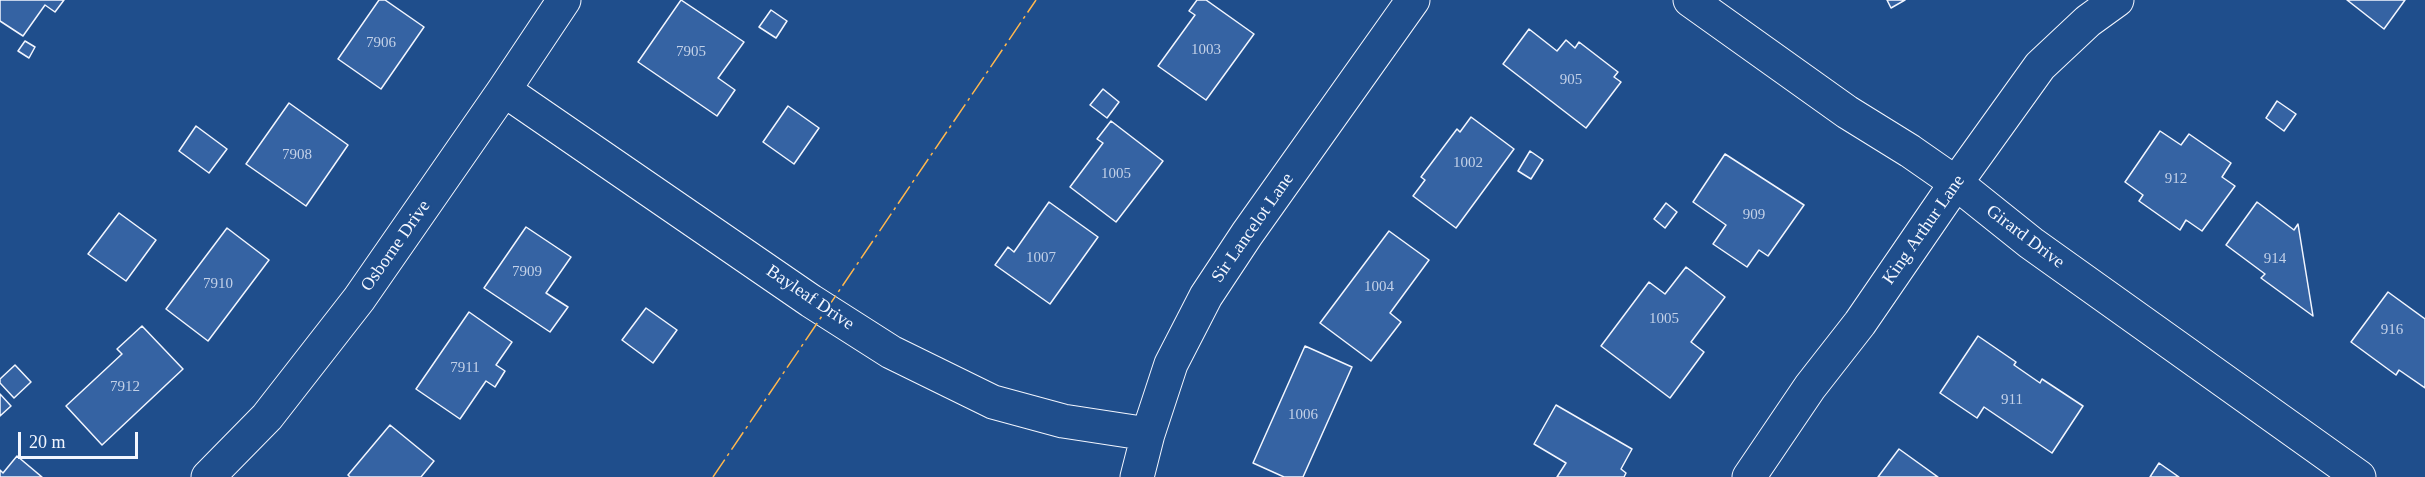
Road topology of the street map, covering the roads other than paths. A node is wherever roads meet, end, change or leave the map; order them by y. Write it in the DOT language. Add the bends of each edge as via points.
graph roads {
  1 [pos="564,0"];
  2 [pos="1413,0"];
  3 [pos="1690,0"];
  4 [pos="2117,0"];
  5 [pos="504,90"];
  6 [pos="1956,183"];
  7 [pos="1148,434"];
  8 [pos="208,477"];
  9 [pos="1137,477"];
  10 [pos="1749,477"];
  11 [pos="2359,477"];
  1 -- 5 [label="street, Osborne Drive"];
  2 -- 7 [label="street, Sir Lancelot Lane" via="1206,296 1171,364"];
  3 -- 6 [label="street, Girard Drive"];
  4 -- 6 [label="street, King Arthur Lane" via="2040,66"];
  5 -- 7 [label="street, Bayleaf Drive" via="891,352 993,402 1063,421"];
  5 -- 8 [label="street, Osborne Drive" via="359,299 267,417"];
  6 -- 10 [label="street, King Arthur Lane"];
  6 -- 11 [label="street, Girard Drive" via="2031,243"];
  7 -- 9 [label="street, Sir Lancelot Lane"];
}
